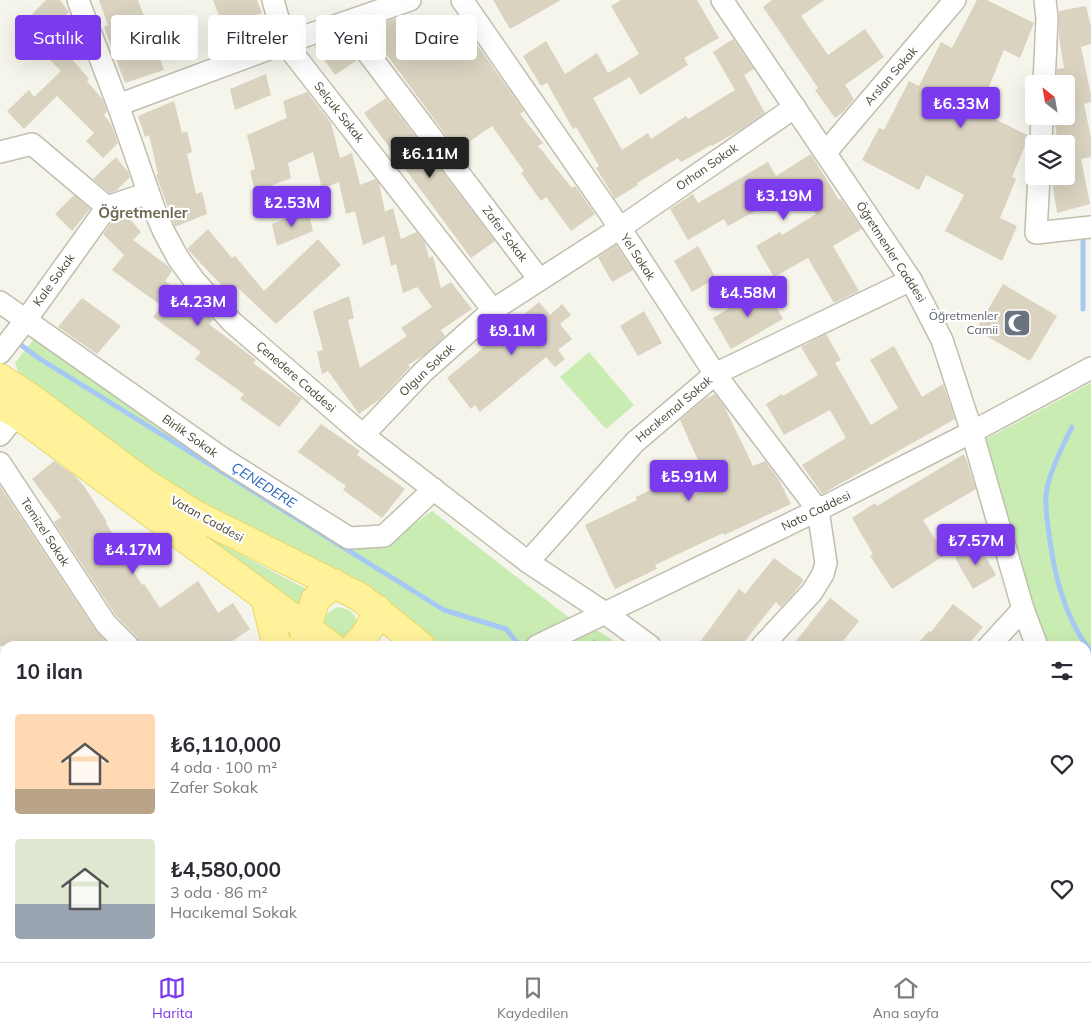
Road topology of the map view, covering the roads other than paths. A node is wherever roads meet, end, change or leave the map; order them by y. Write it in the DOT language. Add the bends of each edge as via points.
graph roads {
  1 [pos="78,0"];
  2 [pos="273,0"];
  3 [pos="410,0"];
  4 [pos="462,0"];
  5 [pos="956,0"];
  6 [pos="1045,0"];
  7 [pos="727,2"];
  8 [pos="277,15"];
  9 [pos="366,15"];
  10 [pos="238,60"];
  11 [pos="298,60"];
  12 [pos="374,60"];
  13 [pos="1044,75"];
  14 [pos="118,104"];
  15 [pos="794,106"];
  16 [pos="0,152"];
  17 [pos="826,152"];
  18 [pos="1039,185"];
  19 [pos="148,193"];
  20 [pos="107,207"];
  21 [pos="1091,227"];
  22 [pos="620,228"];
  23 [pos="539,279"];
  24 [pos="911,280"];
  25 [pos="0,302"];
  26 [pos="493,310"];
  27 [pos="22,325"];
  28 [pos="0,352"];
  29 [pos="1091,368"];
  30 [pos="715,374"];
  31 [pos="0,378"];
  32 [pos="11,413"];
  33 [pos="972,432"];
  34 [pos="363,434"];
  35 [pos="0,463"];
  36 [pos="434,490"];
  37 [pos="818,510"];
  38 [pos="528,562"];
  39 [pos="334,583"];
  40 [pos="265,598"];
  41 [pos="377,609"];
  42 [pos="1023,609"];
  43 [pos="605,613"];
  44 [pos="305,638"];
  45 [pos="123,641"];
  46 [pos="276,641"];
  47 [pos="360,641"];
  48 [pos="415,641"];
  49 [pos="547,641"];
  50 [pos="643,641"];
  51 [pos="767,641"];
  52 [pos="994,641"];
  53 [pos="1035,641"];
  1 -- 14 [label="street, Çenedere Caddesi"];
  2 -- 8 [label="street, Selçuk Sokak"];
  3 -- 9 [label="street"];
  4 -- 22 [label="street, Yel Sokak"];
  5 -- 17 [label="street, Arslan Sokak"];
  6 -- 13 [label="street"];
  7 -- 15 [label="street, Öğretmenler Caddesi"];
  10 -- 14 [label="street"];
  11 -- 26 [label="street, Selçuk Sokak"];
  12 -- 23 [label="street, Zafer Sokak"];
  14 -- 19 [label="street, Çenedere Caddesi"];
  15 -- 17 [label="street, Öğretmenler Caddesi"];
  15 -- 22 [label="street, Orhan Sokak"];
  16 -- 20 [label="street" via="32,144"];
  17 -- 24 [label="street, Öğretmenler Caddesi"];
  18 -- 21 [label="street" via="1036,233"];
  19 -- 20 [label="street"];
  19 -- 34 [label="street, Çenedere Caddesi" via="178,258 213,302"];
  20 -- 27 [label="street, Kale Sokak"];
  22 -- 23 [label="street, Olgun Sokak"];
  22 -- 30 [label="street, Yel Sokak"];
  23 -- 26 [label="street, Olgun Sokak"];
  24 -- 30 [label="street, Hacıkemal Sokak"];
  24 -- 33 [label="street, Öğretmenler Caddesi" via="942,340"];
  25 -- 27 [label="street, Birlik Sokak"];
  26 -- 34 [label="street, Olgun Sokak" via="423,372"];
  27 -- 28 [label="street, Kale Sokak"];
  27 -- 36 [label="street, Birlik Sokak" via="349,538 384,536"];
  29 -- 33 [label="street, Nato Caddesi"];
  30 -- 37 [label="street, Yel Sokak"];
  30 -- 38 [label="street, Hacıkemal Sokak" via="605,467"];
  31 -- 32 [label="main road, Vatan Caddesi"];
  32 -- 39 [label="main road, Vatan Caddesi" via="146,483 196,515"];
  32 -- 40 [label="main road, Vatan Caddesi"];
  33 -- 37 [label="street, Nato Caddesi"];
  33 -- 42 [label="street, Öğretmenler Caddesi"];
  34 -- 36 [label="street, Çenedere Caddesi"];
  35 -- 45 [label="street, Temizel Sokak" via="106,624"];
  36 -- 38 [label="street, Çenedere Caddesi"];
  37 -- 43 [label="street, Nato Caddesi"];
  37 -- 51 [label="street" via="826,562 823,574 812,592"];
  38 -- 43 [label="street, Çenedere Caddesi"];
  39 -- 41 [label="main road, Vatan Caddesi"];
  39 -- 44 [label="main road" via="316,600"];
  40 -- 44 [label="main road, Vatan Caddesi"];
  40 -- 46 [label="main road"];
  41 -- 47 [label="main road" via="367,634"];
  41 -- 48 [label="main road, Vatan Caddesi"];
  42 -- 52 [label="street"];
  42 -- 53 [label="street, Öğretmenler Caddesi"];
  43 -- 49 [label="street, Nato Caddesi"];
  43 -- 50 [label="street, Çenedere Caddesi"];
}
